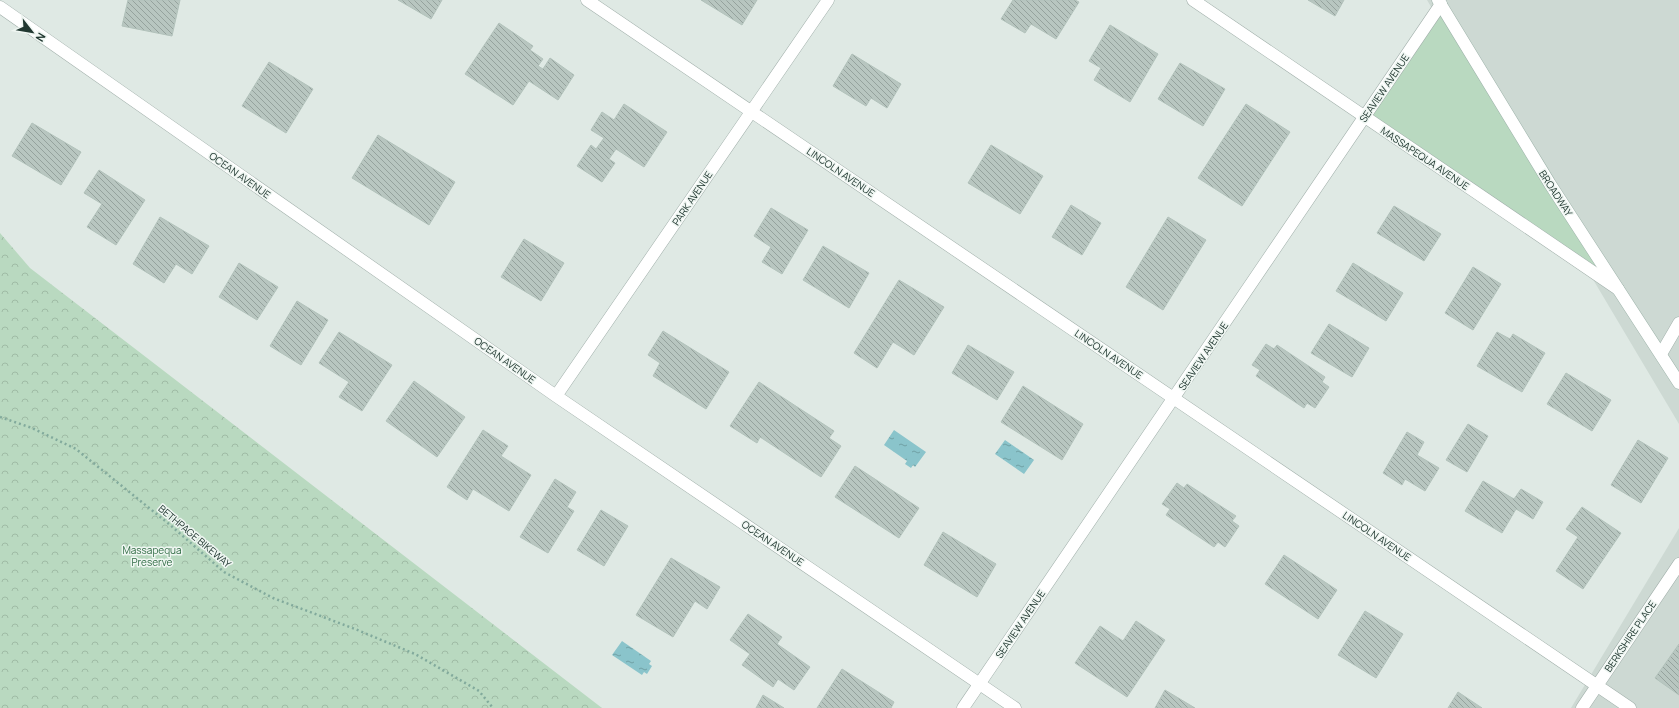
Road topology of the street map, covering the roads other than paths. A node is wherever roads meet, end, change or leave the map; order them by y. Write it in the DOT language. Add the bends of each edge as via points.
graph roads {
  1 [pos="587,0"];
  2 [pos="828,0"];
  3 [pos="1193,0"];
  4 [pos="1440,2"];
  5 [pos="0,7"];
  6 [pos="752,112"];
  7 [pos="1365,117"];
  8 [pos="1618,289"];
  9 [pos="1679,323"];
  10 [pos="1661,354"];
  11 [pos="1679,383"];
  12 [pos="556,396"];
  13 [pos="1174,398"];
  14 [pos="1679,564"];
  15 [pos="980,684"];
  16 [pos="1597,686"];
  17 [pos="963,708"];
  18 [pos="1015,708"];
  19 [pos="1582,708"];
  20 [pos="1630,708"];
  1 -- 6 [label="street, LINCOLN AVENUE"];
  2 -- 6 [label="street, PARK AVENUE"];
  3 -- 7 [label="street, MASSAPEQUA AVENUE"];
  4 -- 7 [label="street, SEAVIEW AVENUE"];
  4 -- 8 [label="street, BROADWAY" via="1550,184"];
  5 -- 12 [label="street, OCEAN AVENUE"];
  6 -- 12 [label="street, PARK AVENUE"];
  6 -- 13 [label="street, LINCOLN AVENUE"];
  7 -- 8 [label="street, MASSAPEQUA AVENUE"];
  7 -- 13 [label="street, SEAVIEW AVENUE"];
  8 -- 10 [label="street, BROADWAY"];
  9 -- 10 [label="street"];
  10 -- 11 [label="street, BROADWAY"];
  12 -- 15 [label="street, OCEAN AVENUE"];
  13 -- 15 [label="street, SEAVIEW AVENUE"];
  13 -- 16 [label="street, LINCOLN AVENUE"];
  14 -- 16 [label="street, BERKSHIRE PLACE"];
  15 -- 17 [label="street, SEAVIEW AVENUE"];
  15 -- 18 [label="street, OCEAN AVENUE"];
  16 -- 19 [label="street, BERKSHIRE PLACE"];
  16 -- 20 [label="street, LINCOLN AVENUE"];
}
